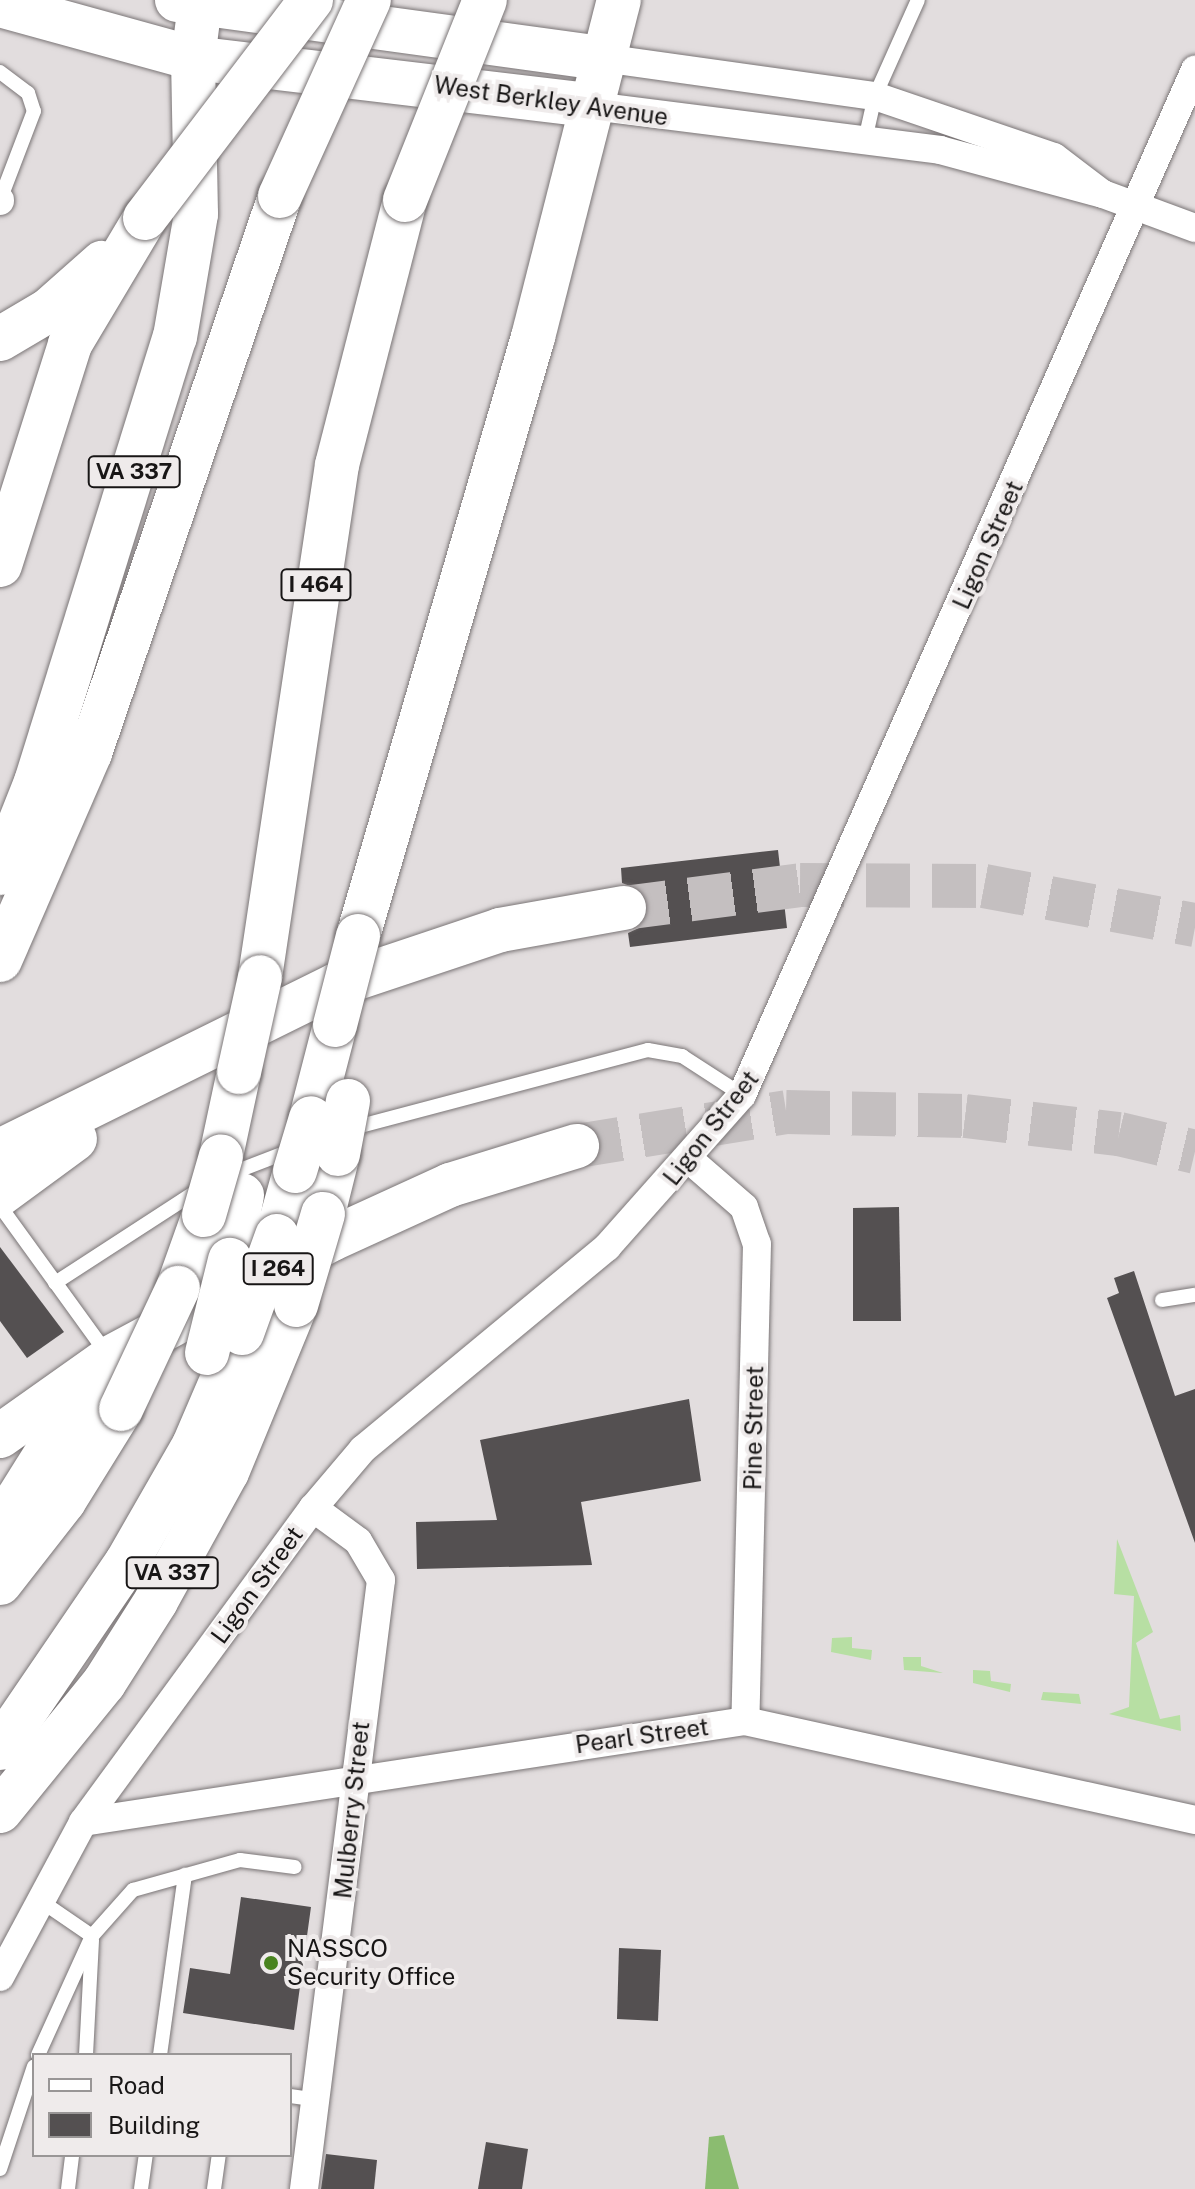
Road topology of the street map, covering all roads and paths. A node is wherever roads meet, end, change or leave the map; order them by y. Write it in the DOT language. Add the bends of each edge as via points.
graph roads {
  1 [pos="369,0"];
  2 [pos="485,0"];
  3 [pos="619,0"];
  4 [pos="918,0"];
  5 [pos="188,2"];
  6 [pos="0,5"];
  7 [pos="310,36"];
  8 [pos="193,58"];
  9 [pos="603,58"];
  10 [pos="1195,70"];
  11 [pos="0,72"];
  12 [pos="875,96"];
  13 [pos="593,106"];
  14 [pos="865,140"];
  15 [pos="1103,194"];
  16 [pos="0,200"];
  17 [pos="1138,206"];
  18 [pos="145,218"];
  19 [pos="1195,228"];
  20 [pos="0,339"];
  21 [pos="0,565"];
  22 [pos="0,873"];
  23 [pos="624,908"];
  24 [pos="0,960"];
  25 [pos="143,1085"];
  26 [pos="742,1095"];
  27 [pos="329,1110"];
  28 [pos="577,1146"];
  29 [pos="0,1151"];
  30 [pos="691,1161"];
  31 [pos="0,1194"];
  32 [pos="223,1205"];
  33 [pos="0,1206"];
  34 [pos="288,1246"];
  35 [pos="55,1283"];
  36 [pos="1195,1295"];
  37 [pos="1162,1300"];
  38 [pos="225,1343"];
  39 [pos="110,1358"];
  40 [pos="0,1436"];
  41 [pos="313,1508"];
  42 [pos="0,1527"];
  43 [pos="3,1579"];
  44 [pos="745,1721"];
  45 [pos="0,1748"];
  46 [pos="353,1779"];
  47 [pos="0,1811"];
  48 [pos="1195,1820"];
  49 [pos="83,1822"];
  50 [pos="295,1867"];
  51 [pos="185,1875"];
  52 [pos="38,1899"];
  53 [pos="92,1936"];
  54 [pos="0,1977"];
  55 [pos="39,2053"];
  56 [pos="86,2053"];
  57 [pos="160,2053"];
  58 [pos="32,2072"];
  59 [pos="301,2097"];
  60 [pos="72,2157"];
  61 [pos="146,2157"];
  62 [pos="219,2157"];
  63 [pos="0,2169"];
  64 [pos="68,2189"];
  65 [pos="141,2189"];
  66 [pos="214,2189"];
  67 [pos="304,2189"];
  1 -- 24 [label="main road, bridge" via="280,196 90,753"];
  2 -- 32 [label="main road, I 464, bridge" via="405,200 337,465 251,1065"];
  3 -- 9 [label="main road"];
  4 -- 12 [label="lane"];
  5 -- 7 [label="main road, West Berkley Avenue"];
  5 -- 8 [label="main road"];
  6 -- 8 [label="main road, West Berkley Avenue"];
  7 -- 8 [label="main road, West Berkley Avenue"];
  7 -- 9 [label="main road, West Berkley Avenue"];
  7 -- 13 [label="main road, West Berkley Avenue"];
  7 -- 18 [label="main road, bridge"];
  8 -- 22 [label="main road, VA 337" via="196,214 175,337 36,782"];
  9 -- 12 [label="street, West Berkley Avenue"];
  9 -- 13 [label="main road, VA 337"];
  10 -- 17 [label="street, Ligon Street"];
  11 -- 16 [label="lane" via="22,85 34,111"];
  12 -- 14 [label="lane"];
  12 -- 15 [label="street, West Berkley Avenue" via="1054,157"];
  13 -- 14 [label="street, West Berkley Avenue"];
  13 -- 27 [label="main road, VA 337" via="413,759"];
  14 -- 15 [label="street, West Berkley Avenue" via="954,154"];
  15 -- 17 [label="street, West Berkley Avenue"];
  17 -- 19 [label="street, West Berkley Avenue"];
  17 -- 26 [label="street, Ligon Street"];
  18 -- 20 [label="main road" via="79,286"];
  18 -- 21 [label="main road" via="70,344"];
  23 -- 25 [label="main road" via="500,930 390,965 233,1033"];
  25 -- 29 [label="main road"];
  25 -- 31 [label="main road"];
  26 -- 30 [label="street, Ligon Street"];
  26 -- 35 [label="lane" via="682,1056 648,1050 402,1109 217,1180"];
  27 -- 34 [label="main road, bridge" via="295,1171"];
  27 -- 47 [label="main road, VA 337, bridge" via="338,1154 323,1214 296,1305 227,1472 104,1683"];
  28 -- 34 [label="main road, I 264" via="450,1185"];
  30 -- 41 [label="street, Ligon Street" via="607,1247 363,1449"];
  30 -- 44 [label="street, Pine Street" via="744,1207 757,1244"];
  32 -- 38 [label="main road, bridge" via="230,1260"];
  32 -- 43 [label="main road, bridge" via="121,1409"];
  33 -- 35 [label="lane"];
  34 -- 38 [label="main road, bridge"];
  34 -- 39 [label="main road, I 264"];
  34 -- 42 [label="main road" via="73,1421 32,1471"];
  35 -- 39 [label="lane"];
  36 -- 37 [label="lane"];
  38 -- 45 [label="main road" via="147,1525 65,1662"];
  39 -- 40 [label="main road, I 264"];
  41 -- 46 [label="street, Mulberry Street" via="358,1541 381,1580"];
  41 -- 49 [label="street, Ligon Street"];
  44 -- 46 [label="street, Pearl Street"];
  44 -- 48 [label="street, Pearl Street"];
  46 -- 49 [label="street, Pearl Street"];
  46 -- 59 [label="street, Mulberry Street"];
  49 -- 52 [label="street, Ligon Street"];
  50 -- 51 [label="lane" via="240,1860"];
  51 -- 53 [label="lane" via="133,1890"];
  51 -- 57 [label="lane"];
  52 -- 53 [label="lane"];
  52 -- 54 [label="street, Ligon Street"];
  53 -- 55 [label="lane"];
  53 -- 56 [label="lane"];
  58 -- 63 [label="lane"];
  59 -- 67 [label="street, Mulberry Street"];
  60 -- 64 [label="lane"];
  61 -- 65 [label="lane"];
  62 -- 66 [label="lane"];
}
